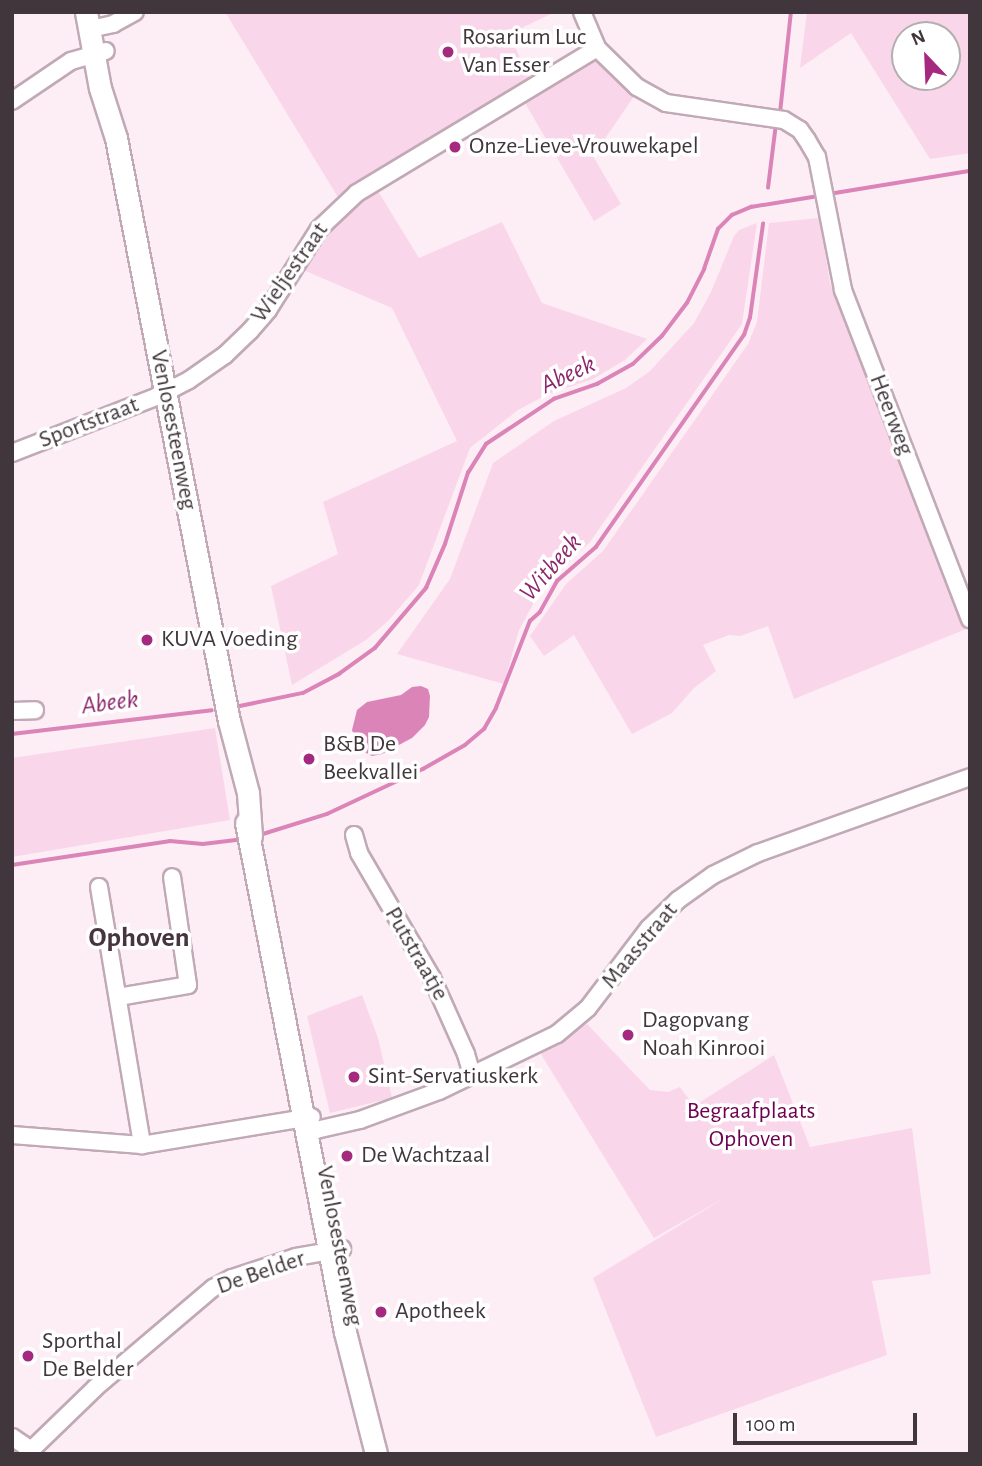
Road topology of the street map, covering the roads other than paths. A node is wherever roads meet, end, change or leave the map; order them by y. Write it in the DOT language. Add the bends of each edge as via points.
graph roads {
  1 [pos="135,12"];
  2 [pos="582,12"];
  3 [pos="94,20"];
  4 [pos="597,48"];
  5 [pos="100,52"];
  6 [pos="12,100"];
  7 [pos="166,392"];
  8 [pos="12,453"];
  9 [pos="970,619"];
  10 [pos="35,710"];
  11 [pos="12,711"];
  12 [pos="970,777"];
  13 [pos="354,835"];
  14 [pos="172,877"];
  15 [pos="99,887"];
  16 [pos="118,997"];
  17 [pos="472,1075"];
  18 [pos="311,1128"];
  19 [pos="12,1135"];
  20 [pos="142,1145"];
  21 [pos="335,1250"];
  22 [pos="12,1437"];
  23 [pos="29,1452"];
  24 [pos="376,1454"];
  25 [pos="387,1454"];
  1 -- 3 [label="street"];
  2 -- 4 [label="street"];
  3 -- 5 [label="main road, Venlosesteenweg"];
  4 -- 7 [label="street, Wieljestraat" via="357,193 319,229 250,331 225,355"];
  4 -- 9 [label="street, Heerweg" via="637,87 666,103 776,119 800,130 812,148 843,290"];
  5 -- 6 [label="street" via="71,61"];
  5 -- 7 [label="main road, Venlosesteenweg" via="115,103 116,138"];
  7 -- 8 [label="street, Sportstraat"];
  7 -- 18 [label="main road, Venlosesteenweg" via="229,721 248,793 251,836 290,1053"];
  10 -- 11 [label="street"];
  12 -- 17 [label="street, Maasstraat" via="758,852 713,874 649,928 589,1008 557,1034"];
  13 -- 17 [label="street, Putstraatje" via="359,853 432,978"];
  14 -- 16 [label="street" via="188,985"];
  15 -- 16 [label="street"];
  16 -- 20 [label="street"];
  17 -- 18 [label="street, Maasstraat" via="360,1120"];
  18 -- 20 [label="street, Maasstraat"];
  18 -- 21 [label="main road, Venlosesteenweg"];
  19 -- 20 [label="street, Maasstraat"];
  21 -- 23 [label="street, De Belder" via="296,1257 213,1288 95,1388"];
  21 -- 24 [label="main road, Venlosesteenweg" via="345,1332"];
  21 -- 25 [label="main road, Venlosesteenweg"];
  22 -- 23 [label="street, De Belder"];
}
